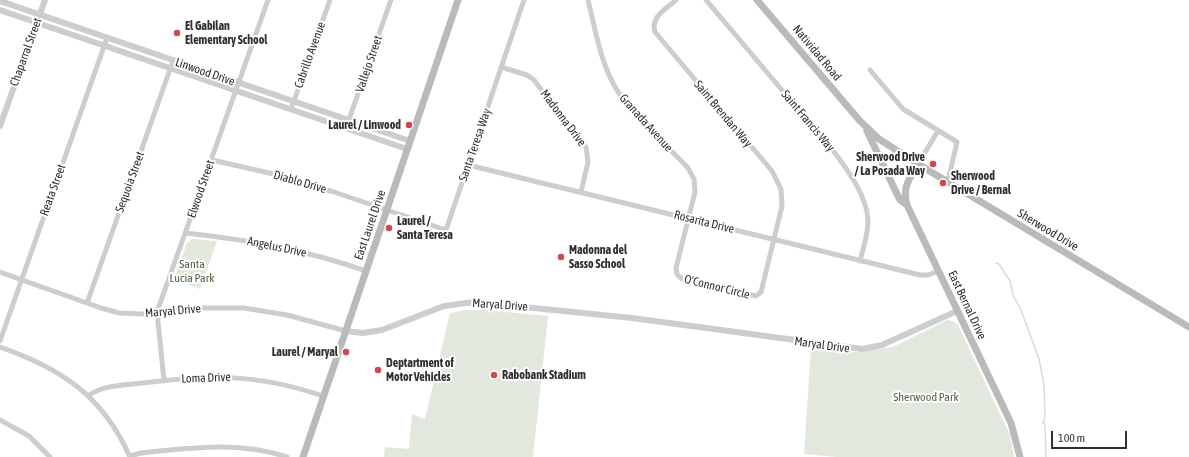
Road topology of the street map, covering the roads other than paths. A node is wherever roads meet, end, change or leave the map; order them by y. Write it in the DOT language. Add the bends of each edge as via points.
graph roads {
  1 [pos="45,0"];
  2 [pos="268,0"];
  3 [pos="330,0"];
  4 [pos="391,0"];
  5 [pos="458,0"];
  6 [pos="524,0"];
  7 [pos="588,0"];
  8 [pos="676,0"];
  9 [pos="706,0"];
  10 [pos="757,0"];
  11 [pos="0,1"];
  12 [pos="0,10"];
  13 [pos="39,15"];
  14 [pos="37,23"];
  15 [pos="107,38"];
  16 [pos="104,46"];
  17 [pos="173,61"];
  18 [pos="501,67"];
  19 [pos="170,68"];
  20 [pos="870,70"];
  21 [pos="239,83"];
  22 [pos="236,91"];
  23 [pos="293,102"];
  24 [pos="291,109"];
  25 [pos="349,121"];
  26 [pos="860,121"];
  27 [pos="0,126"];
  28 [pos="346,128"];
  29 [pos="938,131"];
  30 [pos="410,141"];
  31 [pos="407,149"];
  32 [pos="212,160"];
  33 [pos="918,164"];
  34 [pos="468,165"];
  35 [pos="948,181"];
  36 [pos="581,192"];
  37 [pos="907,205"];
  38 [pos="387,210"];
  39 [pos="689,219"];
  40 [pos="186,233"];
  41 [pos="774,240"];
  42 [pos="860,261"];
  43 [pos="366,271"];
  44 [pos="939,271"];
  45 [pos="0,272"];
  46 [pos="21,280"];
  47 [pos="87,303"];
  48 [pos="957,311"];
  49 [pos="157,312"];
  50 [pos="1189,326"];
  51 [pos="346,331"];
  52 [pos="0,341"];
  53 [pos="0,347"];
  54 [pos="164,381"];
  55 [pos="89,395"];
  56 [pos="323,396"];
  57 [pos="0,420"];
  58 [pos="50,457"];
  59 [pos="130,457"];
  60 [pos="287,457"];
  61 [pos="303,457"];
  62 [pos="1020,457"];
  1 -- 13 [label="street, Chaparral Street"];
  2 -- 21 [label="street, Elwood Street"];
  3 -- 23 [label="street, Cabrillo Avenue"];
  4 -- 25 [label="street, Vallejo Street"];
  5 -- 30 [label="main road, East Laurel Drive"];
  6 -- 18 [label="street, Santa Teresa Way"];
  7 -- 39 [label="street, Granada Avenue" via="604,62 616,88 629,107 685,165 692,176 695,192"];
  8 -- 41 [label="street, Saint Brendan Way" via="657,17 655,32 775,176 783,202"];
  9 -- 42 [label="street, Saint Francis Way" via="847,170 865,203 868,214"];
  10 -- 26 [label="main road, Natividad Road"];
  11 -- 13 [label="street, Linwood Drive"];
  12 -- 14 [label="street, Linwood Drive"];
  13 -- 14 [label="street, Chaparral Street"];
  13 -- 15 [label="street, Linwood Drive"];
  14 -- 16 [label="street, Linwood Drive"];
  14 -- 27 [label="street, Chaparral Street"];
  15 -- 16 [label="street, Reata Street"];
  15 -- 17 [label="street, Linwood Drive"];
  16 -- 19 [label="street, Linwood Drive"];
  16 -- 46 [label="street, Reata Street"];
  17 -- 19 [label="street, Sequoia Street"];
  17 -- 21 [label="street, Linwood Drive"];
  18 -- 34 [label="street, Santa Teresa Way"];
  18 -- 36 [label="street, Madonna Drive" via="527,75 534,80 585,145 588,162"];
  19 -- 22 [label="street, Linwood Drive"];
  19 -- 47 [label="street, Sequoia Street"];
  20 -- 29 [label="street" via="903,109"];
  21 -- 22 [label="street, Elwood Street"];
  21 -- 23 [label="street, Linwood Drive"];
  22 -- 24 [label="street, Linwood Drive"];
  22 -- 32 [label="street, Elwood Street"];
  23 -- 24 [label="street, Cabrillo Avenue"];
  23 -- 25 [label="street, Linwood Drive"];
  24 -- 28 [label="street, Linwood Drive"];
  25 -- 28 [label="street, Vallejo Street"];
  25 -- 30 [label="street, Linwood Drive"];
  26 -- 33 [label="main road, Sherwood Drive" via="879,139"];
  26 -- 37 [label="main road" via="877,150 900,200"];
  28 -- 31 [label="street, Linwood Drive"];
  29 -- 33 [label="street"];
  29 -- 35 [label="street" via="957,142"];
  30 -- 31 [label="main road, East Laurel Drive"];
  31 -- 38 [label="main road, East Laurel Drive"];
  32 -- 38 [label="street, Diablo Drive" via="278,175"];
  32 -- 40 [label="street, Elwood Street"];
  33 -- 35 [label="main road, Sherwood Drive"];
  33 -- 37 [label="main road, East Bernal Drive" via="905,185"];
  34 -- 36 [label="street, Rosarita Drive"];
  34 -- 38 [label="street, Santa Teresa Way" via="446,230"];
  35 -- 50 [label="main road, Sherwood Drive"];
  36 -- 39 [label="street, Rosarita Drive"];
  37 -- 44 [label="main road, East Bernal Drive"];
  38 -- 43 [label="main road, East Laurel Drive"];
  39 -- 41 [label="street, Rosarita Drive"];
  39 -- 41 [label="street, O'Connor Circle" via="676,268 678,276 682,279 754,296 760,294"];
  40 -- 43 [label="street, Angelus Drive" via="280,246"];
  40 -- 49 [label="street, Elwood Street"];
  41 -- 42 [label="street, Rosarita Drive"];
  42 -- 44 [label="street, Rosarita Drive" via="922,276"];
  43 -- 51 [label="main road, East Laurel Drive"];
  44 -- 48 [label="main road, East Bernal Drive"];
  45 -- 46 [label="street, Maryal Drive"];
  46 -- 47 [label="street, Maryal Drive"];
  46 -- 52 [label="street, Reata Street"];
  47 -- 49 [label="street, Maryal Drive" via="124,313"];
  48 -- 51 [label="street, Maryal Drive" via="885,344 862,350 632,318 474,302 444,306 382,330 363,333"];
  48 -- 62 [label="main road, East Bernal Drive" via="1011,423"];
  49 -- 51 [label="street, Maryal Drive" via="202,308 256,309"];
  49 -- 54 [label="street, Elwood Street"];
  51 -- 56 [label="main road, East Laurel Drive"];
  53 -- 55 [label="street" via="49,367"];
  54 -- 55 [label="street, Loma Drive" via="105,387"];
  54 -- 56 [label="street, Loma Drive" via="216,377 249,378 287,385"];
  55 -- 59 [label="street" via="113,425"];
  56 -- 61 [label="main road, East Laurel Drive"];
  57 -- 58 [label="street" via="29,436"];
  59 -- 60 [label="street" via="141,453 221,446 257,449"];
}
